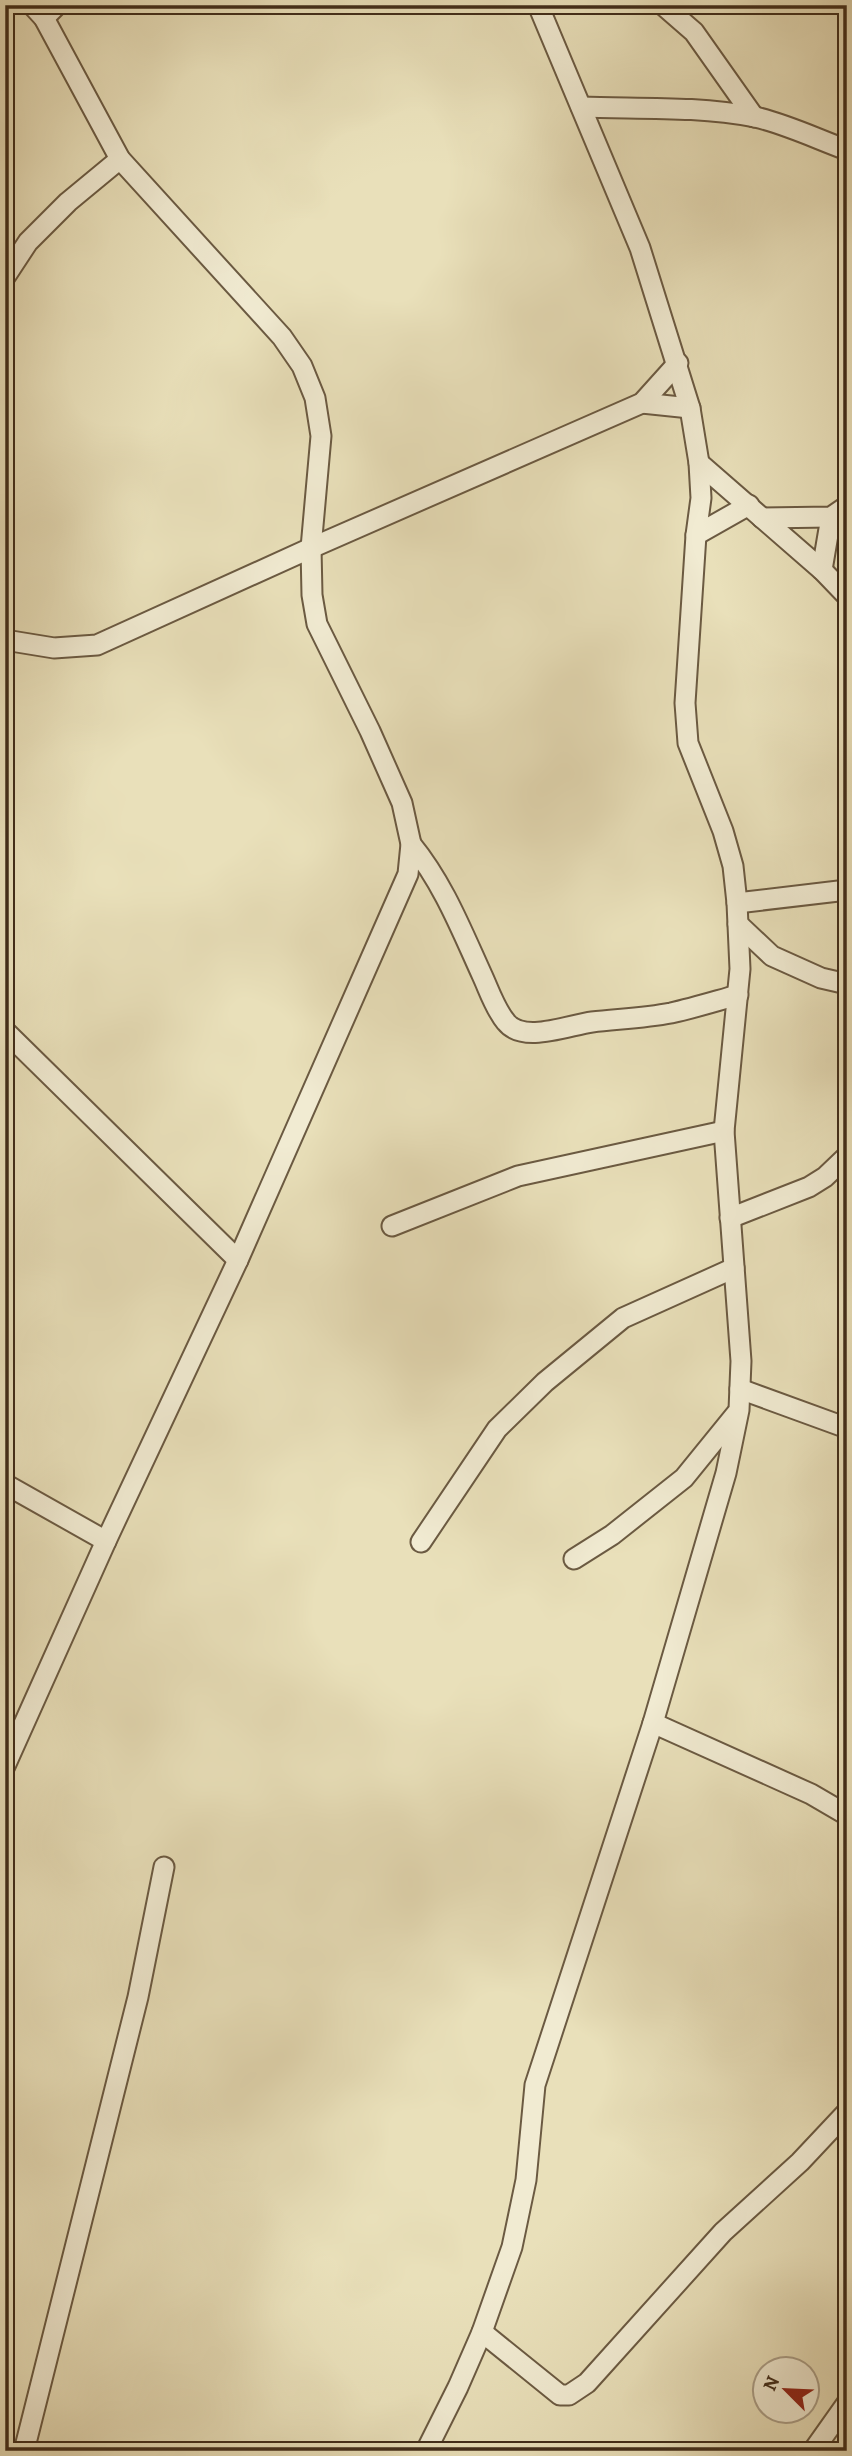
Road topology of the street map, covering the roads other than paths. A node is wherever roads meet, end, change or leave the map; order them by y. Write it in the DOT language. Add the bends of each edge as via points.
graph roads {
  1 [pos="538,5"];
  2 [pos="663,5"];
  3 [pos="44,10"];
  4 [pos="581,107"];
  5 [pos="754,117"];
  6 [pos="847,150"];
  7 [pos="120,159"];
  8 [pos="5,277"];
  9 [pos="678,363"];
  10 [pos="642,403"];
  11 [pos="690,408"];
  12 [pos="699,463"];
  13 [pos="755,511"];
  14 [pos="839,512"];
  15 [pos="696,535"];
  16 [pos="311,548"];
  17 [pos="822,570"];
  18 [pos="847,596"];
  19 [pos="5,640"];
  20 [pos="411,844"];
  21 [pos="847,890"];
  22 [pos="737,903"];
  23 [pos="738,924"];
  24 [pos="772,956"];
  25 [pos="740,969"];
  26 [pos="847,984"];
  27 [pos="738,995"];
  28 [pos="5,1031"];
  29 [pos="724,1130"];
  30 [pos="847,1156"];
  31 [pos="730,1218"];
  32 [pos="392,1226"];
  33 [pos="238,1260"];
  34 [pos="733,1268"];
  35 [pos="740,1389"];
  36 [pos="739,1410"];
  37 [pos="847,1429"];
  38 [pos="5,1484"];
  39 [pos="106,1541"];
  40 [pos="421,1542"];
  41 [pos="574,1559"];
  42 [pos="653,1723"];
  43 [pos="5,1766"];
  44 [pos="847,1815"];
  45 [pos="164,1867"];
  46 [pos="847,2112"];
  47 [pos="482,2332"];
  48 [pos="847,2403"];
  49 [pos="24,2451"];
  50 [pos="426,2451"];
  51 [pos="813,2451"];
  1 -- 4 [label="street"];
  2 -- 5 [label="street" via="694,32"];
  3 -- 7 [label="street"];
  4 -- 5 [label="street" via="707,110"];
  4 -- 9 [label="street" via="640,248"];
  5 -- 6 [label="street"];
  7 -- 8 [label="street" via="28,242"];
  7 -- 16 [label="street" via="282,337 302,366 315,398 321,436"];
  9 -- 10 [label="street"];
  9 -- 11 [label="street"];
  10 -- 11 [label="street"];
  10 -- 16 [label="street"];
  11 -- 12 [label="street"];
  12 -- 13 [label="street"];
  12 -- 15 [label="street"];
  13 -- 14 [label="street"];
  13 -- 15 [label="street"];
  13 -- 17 [label="street"];
  14 -- 17 [label="street"];
  15 -- 22 [label="street" via="685,703 688,743 723,831"];
  16 -- 19 [label="street" via="97,645 54,648"];
  16 -- 20 [label="street" via="317,624 402,803"];
  17 -- 18 [label="street"];
  20 -- 27 [label="street" via="438,880 495,1003 514,1029 547,1032 673,1012"];
  20 -- 33 [label="street" via="408,874"];
  21 -- 22 [label="street"];
  22 -- 23 [label="street"];
  23 -- 24 [label="street"];
  23 -- 25 [label="street"];
  24 -- 25 [label="street"];
  24 -- 26 [label="street"];
  25 -- 27 [label="street"];
  27 -- 29 [label="street"];
  28 -- 33 [label="street"];
  29 -- 31 [label="street"];
  29 -- 32 [label="street" via="517,1176"];
  30 -- 31 [label="street" via="809,1187"];
  31 -- 34 [label="street"];
  33 -- 39 [label="street"];
  34 -- 35 [label="street"];
  34 -- 40 [label="street" via="623,1318 545,1382 497,1429"];
  35 -- 36 [label="street"];
  35 -- 37 [label="street"];
  36 -- 41 [label="street" via="684,1478"];
  36 -- 42 [label="street" via="726,1473"];
  38 -- 39 [label="street"];
  39 -- 43 [label="street"];
  42 -- 44 [label="street" via="811,1794"];
  42 -- 47 [label="street" via="535,2085 526,2180 512,2247"];
  45 -- 49 [label="street" via="138,1997"];
  46 -- 47 [label="street" via="723,2232 587,2383 569,2395 560,2395"];
  47 -- 50 [label="street"];
  48 -- 51 [label="street"];
}
